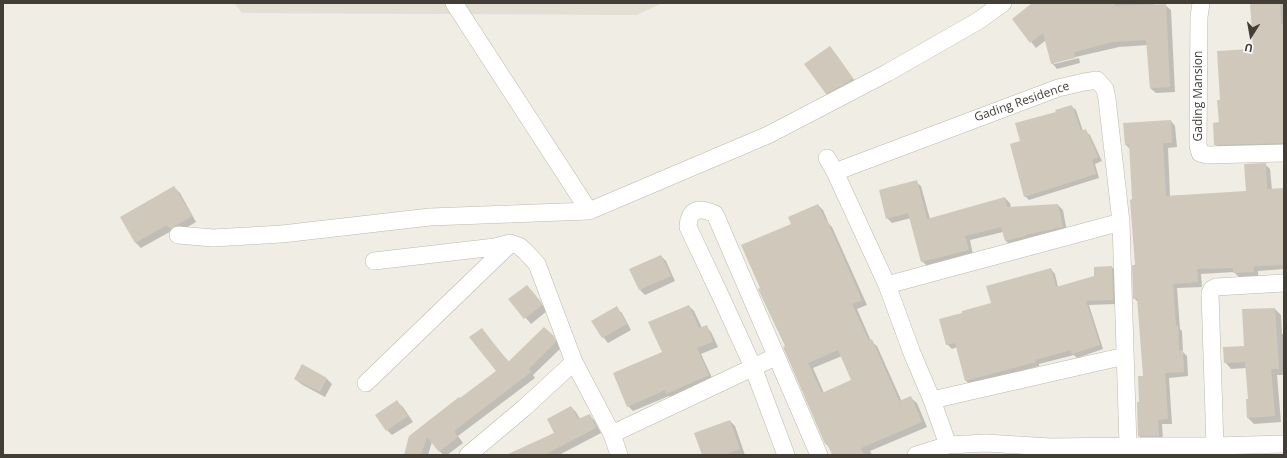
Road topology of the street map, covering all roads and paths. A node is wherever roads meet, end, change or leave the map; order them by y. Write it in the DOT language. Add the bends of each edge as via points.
graph roads {
  1 [pos="454,3"];
  2 [pos="1003,3"];
  3 [pos="1202,3"];
  4 [pos="1284,154"];
  5 [pos="590,211"];
  6 [pos="1121,222"];
  7 [pos="178,235"];
  8 [pos="510,244"];
  9 [pos="374,260"];
  10 [pos="1284,283"];
  11 [pos="887,285"];
  12 [pos="1125,356"];
  13 [pos="776,357"];
  14 [pos="574,362"];
  15 [pos="753,367"];
  16 [pos="366,383"];
  17 [pos="932,400"];
  18 [pos="612,434"];
  19 [pos="1284,444"];
  20 [pos="948,445"];
  21 [pos="1128,446"];
  22 [pos="1215,446"];
  23 [pos="1052,451"];
  24 [pos="469,455"];
  25 [pos="619,455"];
  26 [pos="786,455"];
  27 [pos="819,455"];
  28 [pos="916,455"];
  1 -- 5 [label="street"];
  2 -- 5 [label="street" via="978,21 887,73 768,136"];
  3 -- 4 [label="street, Gading Mansion" via="1199,17 1200,153"];
  5 -- 7 [label="street" via="430,217 282,234 213,238"];
  6 -- 11 [label="street"];
  6 -- 11 [label="street, Gading Residence" via="1105,89 1097,80 1051,90 831,165"];
  6 -- 12 [label="street, Gading Residence"];
  8 -- 9 [label="street"];
  8 -- 14 [label="street" via="526,251 537,264"];
  8 -- 16 [label="street"];
  10 -- 22 [label="street" via="1216,287 1210,293"];
  11 -- 17 [label="street, Gading Residence"];
  12 -- 17 [label="street"];
  12 -- 21 [label="street, Gading Residence"];
  13 -- 15 [label="street"];
  13 -- 15 [label="street" via="715,214 701,210 692,212 688,218 688,227"];
  13 -- 27 [label="street"];
  14 -- 18 [label="street"];
  14 -- 24 [label="street"];
  15 -- 18 [label="street"];
  15 -- 26 [label="street"];
  17 -- 20 [label="street, Gading Residence"];
  18 -- 25 [label="street"];
  19 -- 22 [label="street"];
  20 -- 23 [label="street" via="986,444"];
  20 -- 28 [label="street"];
  21 -- 22 [label="street"];
  21 -- 23 [label="street"];
}
